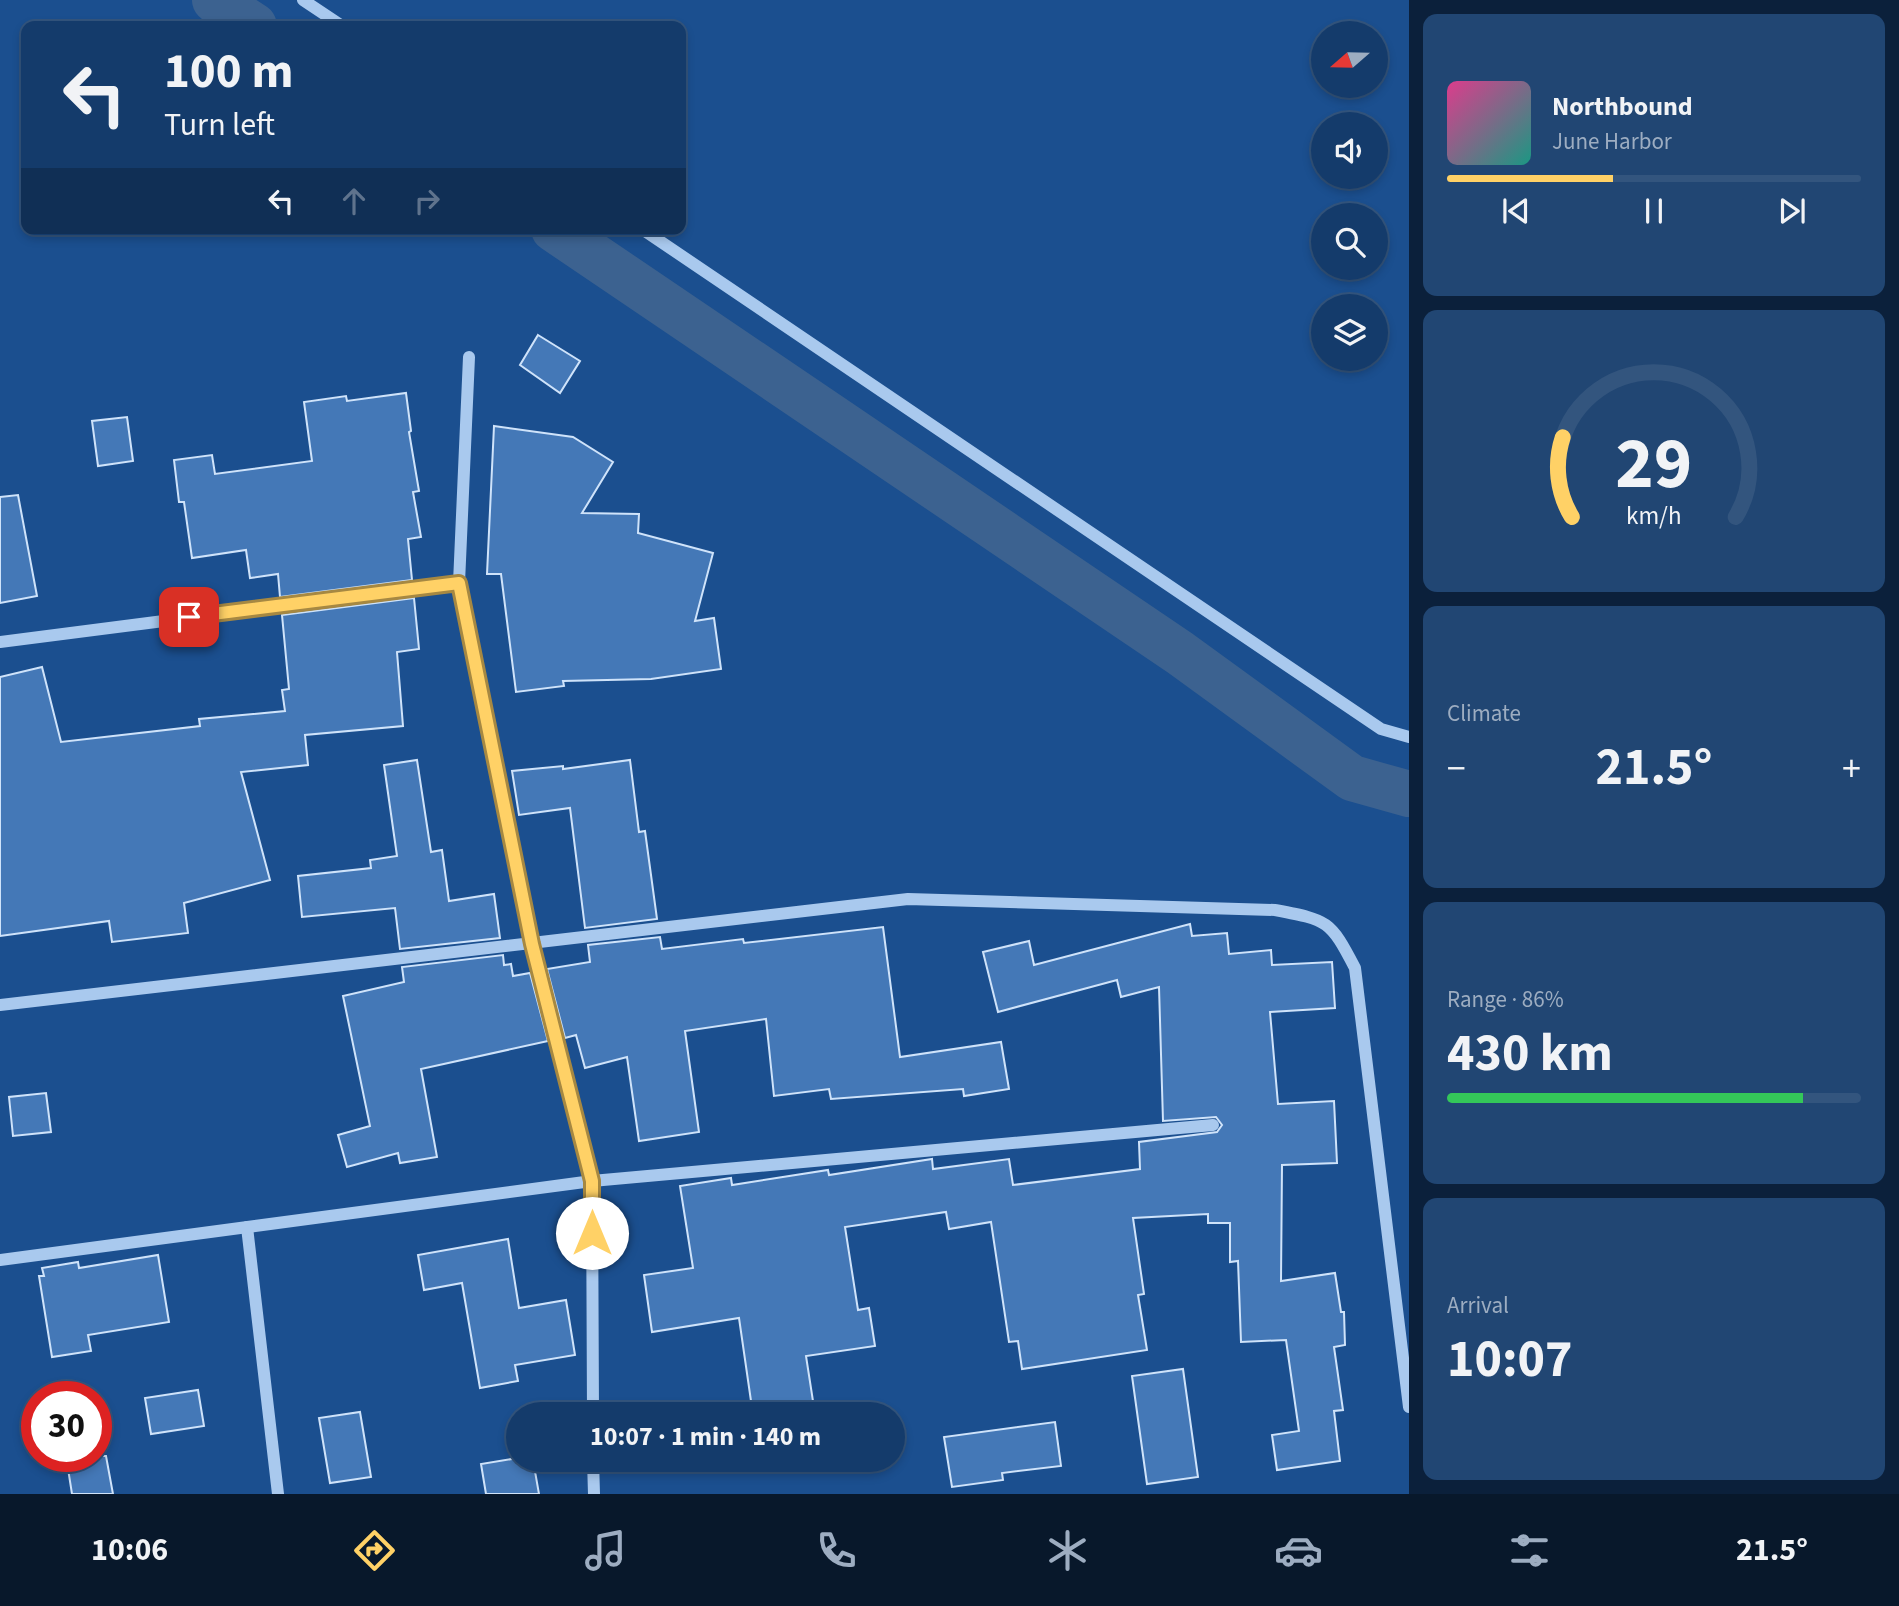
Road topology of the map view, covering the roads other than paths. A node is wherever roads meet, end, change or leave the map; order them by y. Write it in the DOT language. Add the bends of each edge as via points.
graph roads {
  1 [pos="303,0"];
  2 [pos="334,21"];
  3 [pos="651,235"];
  4 [pos="469,357"];
  5 [pos="459,583"];
  6 [pos="0,642"];
  7 [pos="1409,737"];
  8 [pos="532,944"];
  9 [pos="0,1005"];
  10 [pos="1213,1125"];
  11 [pos="592,1181"];
  12 [pos="247,1227"];
  13 [pos="0,1260"];
  14 [pos="593,1402"];
  15 [pos="1409,1407"];
  16 [pos="593,1472"];
  17 [pos="278,1494"];
  18 [pos="594,1494"];
  1 -- 2 [label="street"];
  3 -- 7 [label="street" via="1381,729"];
  4 -- 5 [label="street"];
  5 -- 6 [label="street"];
  5 -- 8 [label="street"];
  8 -- 9 [label="street"];
  8 -- 11 [label="street"];
  8 -- 15 [label="street" via="908,899 1275,910 1318,918 1337,935 1355,968"];
  10 -- 11 [label="street"];
  11 -- 12 [label="street"];
  11 -- 14 [label="street"];
  12 -- 13 [label="street"];
  12 -- 17 [label="street"];
  16 -- 18 [label="street"];
}
